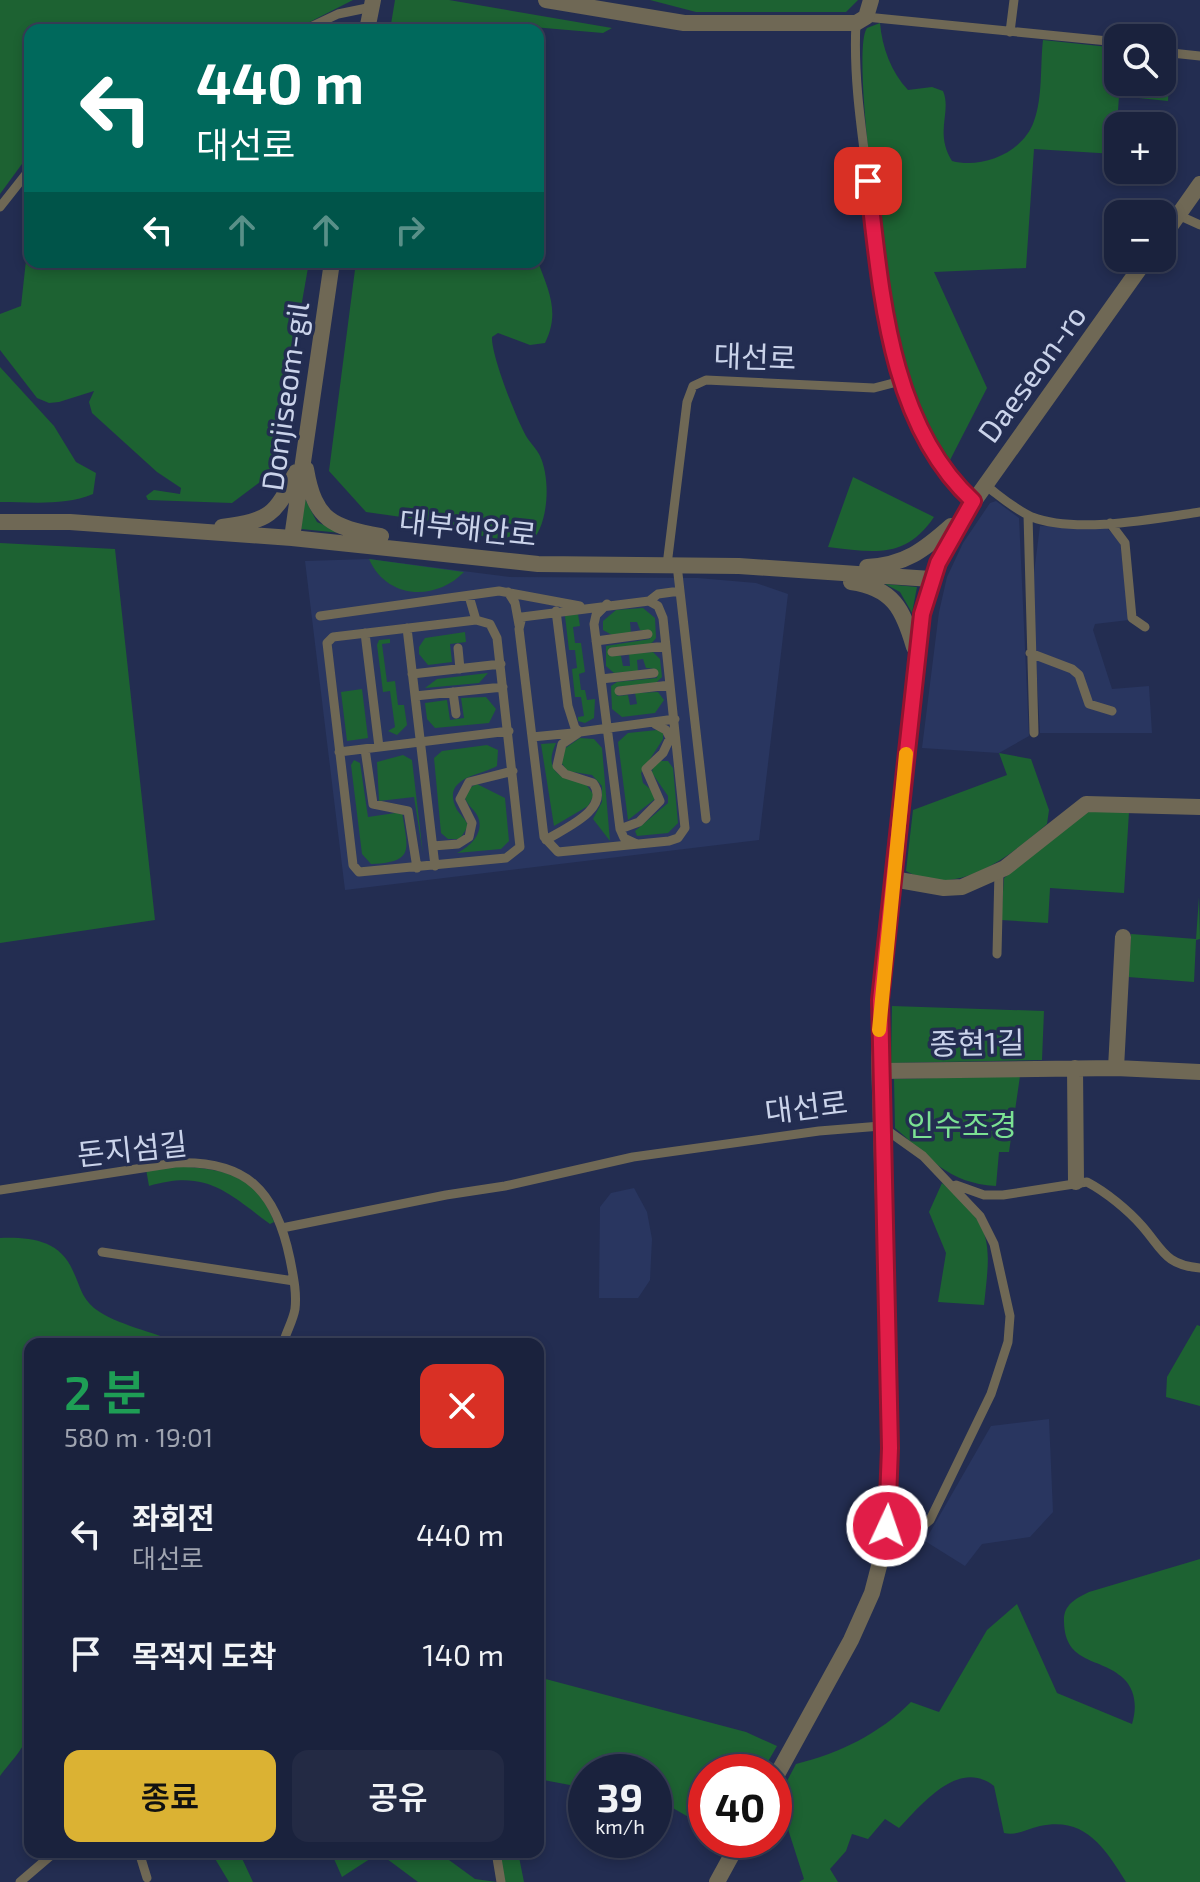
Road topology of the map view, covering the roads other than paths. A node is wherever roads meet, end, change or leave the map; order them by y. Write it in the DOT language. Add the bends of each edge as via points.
graph roads {
  1 [pos="546,0"];
  2 [pos="871,0"];
  3 [pos="1014,0"];
  4 [pos="372,3"];
  5 [pos="628,7"];
  6 [pos="861,20"];
  7 [pos="317,24"];
  8 [pos="368,24"];
  9 [pos="1010,32"];
  10 [pos="1104,41"];
  11 [pos="1176,53"];
  12 [pos="1200,56"];
  13 [pos="24,177"];
  14 [pos="1200,184"];
  15 [pos="0,207"];
  16 [pos="1178,215"];
  17 [pos="1176,218"];
  18 [pos="1200,225"];
  19 [pos="331,268"];
  20 [pos="1137,272"];
  21 [pos="901,381"];
  22 [pos="304,457"];
  23 [pos="985,485"];
  24 [pos="973,501"];
  25 [pos="1200,512"];
  26 [pos="1028,515"];
  27 [pos="962,518"];
  28 [pos="0,522"];
  29 [pos="1110,523"];
  30 [pos="187,531"];
  31 [pos="292,538"];
  32 [pos="487,560"];
  33 [pos="672,565"];
  34 [pos="739,566"];
  35 [pos="771,568"];
  36 [pos="931,579"];
  37 [pos="680,591"];
  38 [pos="508,592"];
  39 [pos="469,596"];
  40 [pos="649,601"];
  41 [pos="607,604"];
  42 [pos="583,607"];
  43 [pos="556,611"];
  44 [pos="320,616"];
  45 [pos="476,620"];
  46 [pos="633,624"];
  47 [pos="1145,627"];
  48 [pos="407,628"];
  49 [pos="519,629"];
  50 [pos="365,633"];
  51 [pos="648,634"];
  52 [pos="635,636"];
  53 [pos="596,641"];
  54 [pos="666,646"];
  55 [pos="458,648"];
  56 [pos="624,651"];
  57 [pos="612,652"];
  58 [pos="1030,653"];
  59 [pos="916,654"];
  60 [pos="641,662"];
  61 [pos="626,663"];
  62 [pos="501,664"];
  63 [pos="460,669"];
  64 [pos="654,673"];
  65 [pos="412,674"];
  66 [pos="642,675"];
  67 [pos="601,679"];
  68 [pos="670,685"];
  69 [pos="503,687"];
  70 [pos="631,690"];
  71 [pos="619,691"];
  72 [pos="453,692"];
  73 [pos="415,696"];
  74 [pos="633,703"];
  75 [pos="1112,711"];
  76 [pos="456,714"];
  77 [pos="675,719"];
  78 [pos="651,723"];
  79 [pos="607,728"];
  80 [pos="509,731"];
  81 [pos="580,732"];
  82 [pos="1034,733"];
  83 [pos="532,737"];
  84 [pos="420,742"];
  85 [pos="379,747"];
  86 [pos="365,749"];
  87 [pos="339,752"];
  88 [pos="513,771"];
  89 [pos="1200,807"];
  90 [pos="706,819"];
  91 [pos="620,829"];
  92 [pos="546,840"];
  93 [pos="639,845"];
  94 [pos="433,846"];
  95 [pos="435,866"];
  96 [pos="417,868"];
  97 [pos="999,871"];
  98 [pos="893,879"];
  99 [pos="1123,937"];
  100 [pos="997,954"];
  101 [pos="1075,1068"];
  102 [pos="1116,1068"];
  103 [pos="880,1071"];
  104 [pos="1200,1072"];
  105 [pos="881,1126"];
  106 [pos="1076,1182"];
  107 [pos="953,1184"];
  108 [pos="0,1190"];
  109 [pos="282,1228"];
  110 [pos="102,1252"];
  111 [pos="1200,1268"];
  112 [pos="294,1281"];
  113 [pos="285,1338"];
  114 [pos="885,1540"];
  115 [pos="788,1754"];
  116 [pos="48,1858"];
  117 [pos="141,1858"];
  118 [pos="497,1858"];
  119 [pos="730,1858"];
  120 [pos="147,1878"];
  121 [pos="20,1882"];
  122 [pos="501,1882"];
  123 [pos="717,1882"];
  1 -- 5 [label="street"];
  2 -- 6 [label="street"];
  3 -- 9 [label="lane"];
  4 -- 7 [label="lane"];
  4 -- 8 [label="street"];
  5 -- 6 [label="street" via="710,25"];
  6 -- 9 [label="lane"];
  6 -- 21 [label="lane" via="857,81 887,332"];
  9 -- 10 [label="lane"];
  11 -- 12 [label="lane"];
  13 -- 15 [label="lane"];
  14 -- 16 [label="street"];
  16 -- 17 [label="street"];
  16 -- 18 [label="lane"];
  19 -- 22 [label="street, Donjiseom-gil"];
  20 -- 23 [label="street, Daeseon-ro"];
  21 -- 24 [label="lane" via="942,465"];
  21 -- 33 [label="lane, 대선로" via="874,388 706,380 693,386 687,402"];
  22 -- 30 [label="street" via="281,504 269,515"];
  22 -- 31 [label="street, Donjiseom-gil"];
  22 -- 32 [label="street" via="315,505 337,526 447,546"];
  23 -- 24 [label="street, Daeseon-ro"];
  23 -- 26 [label="lane"];
  24 -- 27 [label="street, Daeseon-ro"];
  25 -- 29 [label="lane"];
  26 -- 29 [label="lane" via="1055,522"];
  26 -- 58 [label="lane"];
  27 -- 34 [label="street" via="926,550 898,563 851,567 756,560"];
  27 -- 36 [label="street, Daeseon-ro"];
  28 -- 30 [label="street, 대부해안로"];
  29 -- 47 [label="lane" via="1125,543 1132,618"];
  30 -- 31 [label="street, 대부해안로"];
  31 -- 32 [label="street, 대부해안로"];
  32 -- 33 [label="street, 대부해안로"];
  33 -- 34 [label="street, 대부해안로"];
  33 -- 37 [label="lane"];
  34 -- 35 [label="street, 대부해안로"];
  35 -- 36 [label="street, 대부해안로"];
  35 -- 59 [label="street" via="882,590 904,612"];
  36 -- 59 [label="street, Daeseon-ro"];
  37 -- 40 [label="lane"];
  37 -- 90 [label="lane"];
  38 -- 39 [label="lane"];
  38 -- 42 [label="lane"];
  38 -- 49 [label="lane"];
  39 -- 44 [label="lane"];
  39 -- 45 [label="lane"];
  40 -- 41 [label="lane"];
  40 -- 54 [label="lane" via="661,611"];
  41 -- 42 [label="lane"];
  41 -- 53 [label="lane" via="594,619"];
  42 -- 43 [label="lane"];
  43 -- 49 [label="lane" via="526,614"];
  43 -- 81 [label="lane" via="570,721"];
  45 -- 48 [label="lane"];
  45 -- 62 [label="lane" via="494,630"];
  46 -- 52 [label="lane"];
  48 -- 50 [label="lane"];
  48 -- 65 [label="lane"];
  49 -- 83 [label="lane"];
  50 -- 85 [label="lane"];
  50 -- 87 [label="lane" via="333,637 327,643"];
  51 -- 52 [label="lane"];
  52 -- 53 [label="lane"];
  53 -- 67 [label="lane"];
  54 -- 56 [label="lane"];
  54 -- 68 [label="lane"];
  55 -- 63 [label="lane"];
  56 -- 57 [label="lane"];
  56 -- 61 [label="lane"];
  58 -- 75 [label="lane" via="1072,669 1089,704"];
  58 -- 82 [label="lane"];
  59 -- 98 [label="street, Daeseon-ro"];
  60 -- 66 [label="lane"];
  62 -- 63 [label="lane"];
  62 -- 69 [label="lane"];
  63 -- 65 [label="lane"];
  64 -- 66 [label="lane"];
  65 -- 73 [label="lane"];
  66 -- 67 [label="lane"];
  67 -- 79 [label="lane"];
  68 -- 70 [label="lane"];
  68 -- 77 [label="lane"];
  69 -- 72 [label="lane"];
  69 -- 80 [label="lane"];
  70 -- 71 [label="lane"];
  70 -- 74 [label="lane"];
  72 -- 73 [label="lane"];
  72 -- 76 [label="lane"];
  73 -- 84 [label="lane"];
  77 -- 78 [label="lane"];
  77 -- 93 [label="lane" via="685,828 678,838"];
  78 -- 79 [label="lane"];
  78 -- 91 [label="lane" via="670,738 646,769 660,801 647,816"];
  79 -- 81 [label="lane"];
  79 -- 91 [label="lane"];
  80 -- 84 [label="lane"];
  80 -- 88 [label="lane"];
  81 -- 83 [label="lane"];
  81 -- 92 [label="lane" via="562,744 557,766 593,783 596,803"];
  83 -- 92 [label="lane"];
  84 -- 85 [label="lane"];
  84 -- 94 [label="lane"];
  85 -- 86 [label="lane"];
  86 -- 87 [label="lane"];
  86 -- 96 [label="lane" via="373,804 408,811"];
  87 -- 96 [label="lane" via="355,869 364,874"];
  88 -- 94 [label="lane" via="464,787 460,799 472,823 469,837 458,844"];
  88 -- 95 [label="lane" via="521,840 517,852 506,858"];
  89 -- 97 [label="street" via="1086,804"];
  91 -- 93 [label="lane" via="624,838"];
  92 -- 93 [label="lane" via="552,849 566,853"];
  94 -- 95 [label="lane"];
  95 -- 96 [label="lane"];
  97 -- 98 [label="street" via="962,887"];
  97 -- 100 [label="lane"];
  98 -- 103 [label="street, Daeseon-ro" via="880,1000"];
  99 -- 102 [label="street"];
  101 -- 102 [label="street, 종현1길"];
  101 -- 103 [label="street, 종현1길"];
  101 -- 106 [label="street"];
  102 -- 104 [label="street, 종현1길"];
  103 -- 105 [label="street, Daeseon-ro"];
  105 -- 107 [label="lane, 대선로"];
  105 -- 109 [label="lane, 대선로" via="633,1157"];
  105 -- 114 [label="street, Daeseon-ro" via="890,1448"];
  106 -- 107 [label="lane" via="1003,1195 984,1195"];
  106 -- 111 [label="lane" via="1087,1182 1105,1194 1179,1266"];
  107 -- 114 [label="lane, 대선로" via="980,1216 994,1244 1010,1316 1008,1342 980,1421 930,1520 911,1536"];
  108 -- 109 [label="lane, 돈지섬길" via="149,1166 204,1164 260,1188"];
  109 -- 112 [label="lane, 돈지섬길"];
  110 -- 112 [label="lane"];
  112 -- 113 [label="lane, 돈지섬길" via="295,1308"];
  114 -- 115 [label="street, Daeseon-ro" via="857,1628"];
  116 -- 121 [label="lane"];
  117 -- 120 [label="lane"];
  118 -- 122 [label="lane"];
  119 -- 123 [label="street"];
}
